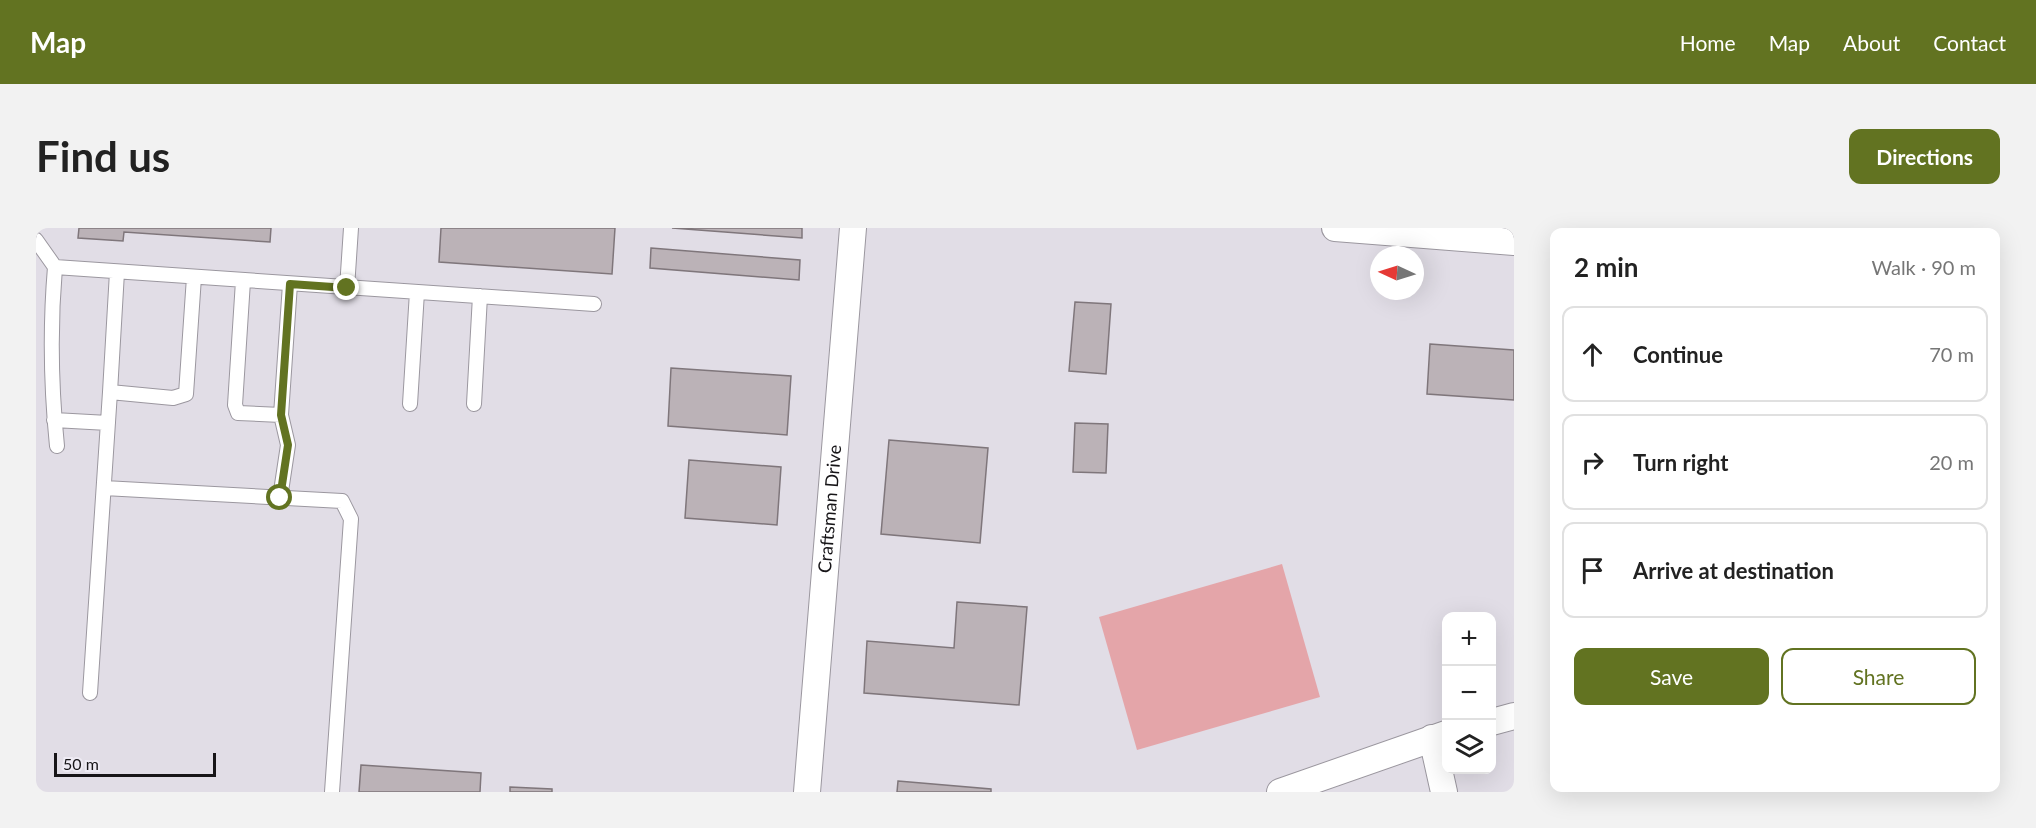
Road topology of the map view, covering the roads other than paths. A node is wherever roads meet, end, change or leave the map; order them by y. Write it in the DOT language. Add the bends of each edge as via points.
graph roads {
  1 [pos="351,228"];
  2 [pos="853,228"];
  3 [pos="1335,228"];
  4 [pos="1445,232"];
  5 [pos="36,240"];
  6 [pos="1514,242"];
  7 [pos="55,267"];
  8 [pos="117,272"];
  9 [pos="194,278"];
  10 [pos="243,281"];
  11 [pos="290,284"];
  12 [pos="347,288"];
  13 [pos="417,292"];
  14 [pos="480,296"];
  15 [pos="594,304"];
  16 [pos="110,392"];
  17 [pos="410,404"];
  18 [pos="474,404"];
  19 [pos="281,415"];
  20 [pos="54,420"];
  21 [pos="108,423"];
  22 [pos="57,446"];
  23 [pos="104,488"];
  24 [pos="280,498"];
  25 [pos="90,693"];
  26 [pos="1514,716"];
  27 [pos="1496,721"];
  28 [pos="1439,736"];
  29 [pos="332,792"];
  30 [pos="807,792"];
  31 [pos="1280,792"];
  32 [pos="1444,792"];
  1 -- 12 [label="lane"];
  2 -- 30 [label="street, Craftsman Drive"];
  3 -- 4 [label="street"];
  4 -- 6 [label="street"];
  5 -- 7 [label="lane"];
  7 -- 8 [label="lane"];
  7 -- 20 [label="lane"];
  8 -- 9 [label="lane"];
  8 -- 16 [label="lane"];
  9 -- 10 [label="lane"];
  9 -- 16 [label="lane" via="186,394 173,398"];
  10 -- 11 [label="lane"];
  10 -- 19 [label="lane" via="235,405 238,413"];
  11 -- 12 [label="lane"];
  11 -- 19 [label="lane"];
  12 -- 13 [label="lane"];
  13 -- 14 [label="lane"];
  13 -- 17 [label="lane"];
  14 -- 15 [label="lane"];
  14 -- 18 [label="lane"];
  16 -- 21 [label="lane"];
  19 -- 24 [label="lane" via="288,445"];
  20 -- 21 [label="lane"];
  20 -- 22 [label="lane"];
  21 -- 23 [label="lane"];
  23 -- 24 [label="lane"];
  23 -- 25 [label="lane"];
  24 -- 29 [label="lane" via="342,501 351,519"];
  26 -- 27 [label="street"];
  28 -- 31 [label="street"];
  28 -- 32 [label="street"];
}
